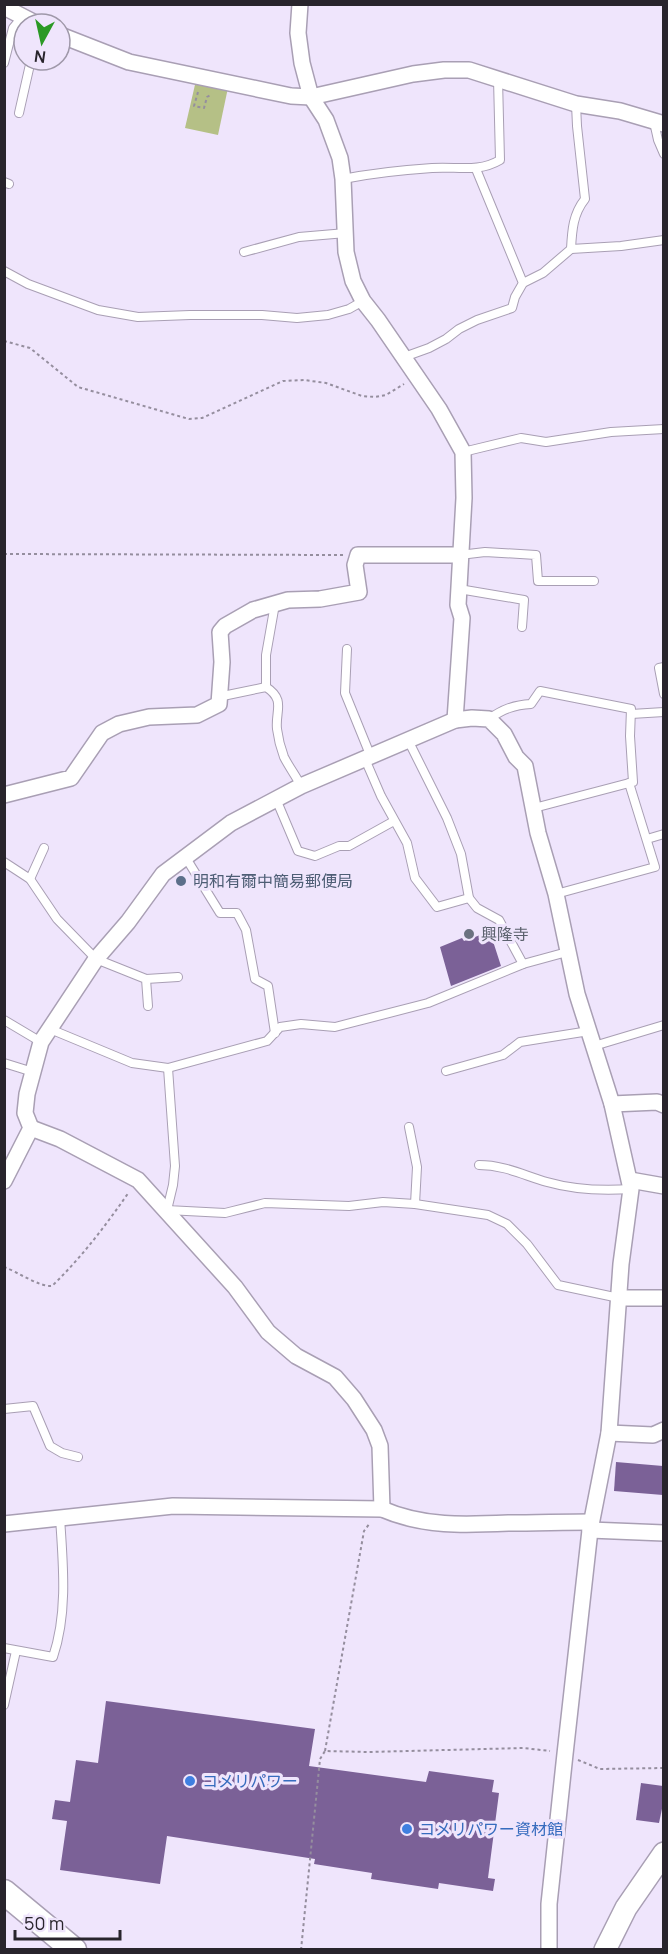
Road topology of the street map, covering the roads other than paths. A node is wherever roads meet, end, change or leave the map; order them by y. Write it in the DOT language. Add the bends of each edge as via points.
graph roads {
  1 [pos="300,4"];
  2 [pos="12,32"];
  3 [pos="72,40"];
  4 [pos="4,63"];
  5 [pos="28,72"];
  6 [pos="498,80"];
  7 [pos="311,97"];
  8 [pos="576,104"];
  9 [pos="19,113"];
  10 [pos="659,122"];
  11 [pos="663,154"];
  12 [pos="476,169"];
  13 [pos="344,179"];
  14 [pos="346,233"];
  15 [pos="663,240"];
  16 [pos="571,249"];
  17 [pos="244,252"];
  18 [pos="4,272"];
  19 [pos="523,284"];
  20 [pos="363,301"];
  21 [pos="404,357"];
  22 [pos="663,429"];
  23 [pos="463,452"];
  24 [pos="460,555"];
  25 [pos="594,581"];
  26 [pos="459,589"];
  27 [pos="275,604"];
  28 [pos="522,627"];
  29 [pos="347,649"];
  30 [pos="663,667"];
  31 [pos="266,687"];
  32 [pos="663,694"];
  33 [pos="218,697"];
  34 [pos="663,712"];
  35 [pos="631,714"];
  36 [pos="489,719"];
  37 [pos="455,720"];
  38 [pos="408,740"];
  39 [pos="368,758"];
  40 [pos="629,783"];
  41 [pos="301,786"];
  42 [pos="4,795"];
  43 [pos="276,799"];
  44 [pos="534,808"];
  45 [pos="394,821"];
  46 [pos="663,834"];
  47 [pos="647,839"];
  48 [pos="44,849"];
  49 [pos="186,858"];
  50 [pos="4,862"];
  51 [pos="30,879"];
  52 [pos="556,894"];
  53 [pos="469,898"];
  54 [pos="567,952"];
  55 [pos="96,959"];
  56 [pos="523,964"];
  57 [pos="178,978"];
  58 [pos="146,979"];
  59 [pos="148,1006"];
  60 [pos="4,1020"];
  61 [pos="663,1025"];
  62 [pos="48,1028"];
  63 [pos="275,1033"];
  64 [pos="592,1039"];
  65 [pos="41,1042"];
  66 [pos="4,1063"];
  67 [pos="168,1068"];
  68 [pos="446,1071"];
  69 [pos="33,1072"];
  70 [pos="612,1104"];
  71 [pos="663,1105"];
  72 [pos="409,1127"];
  73 [pos="30,1128"];
  74 [pos="479,1166"];
  75 [pos="4,1181"];
  76 [pos="631,1185"];
  77 [pos="663,1186"];
  78 [pos="415,1204"];
  79 [pos="167,1210"];
  80 [pos="619,1298"];
  81 [pos="663,1298"];
  82 [pos="4,1409"];
  83 [pos="663,1430"];
  84 [pos="609,1433"];
  85 [pos="78,1456"];
  86 [pos="382,1509"];
  87 [pos="60,1517"];
  88 [pos="4,1524"];
  89 [pos="591,1526"];
  90 [pos="663,1533"];
  91 [pos="4,1648"];
  92 [pos="16,1651"];
  93 [pos="4,1705"];
  94 [pos="663,1853"];
  95 [pos="4,1892"];
  96 [pos="74,1950"];
  97 [pos="549,1950"];
  98 [pos="605,1950"];
  1 -- 7 [label="street" via="299,48"];
  2 -- 4 [label="lane"];
  3 -- 7 [label="street" via="129,62"];
  5 -- 9 [label="lane"];
  6 -- 7 [label="street" via="469,70 444,70"];
  6 -- 8 [label="street"];
  6 -- 12 [label="lane" via="500,160"];
  7 -- 13 [label="street" via="326,120"];
  8 -- 10 [label="street"];
  8 -- 16 [label="lane" via="585,199 572,226"];
  10 -- 11 [label="lane" via="658,140"];
  12 -- 13 [label="lane" via="435,167"];
  12 -- 19 [label="lane"];
  13 -- 14 [label="street"];
  14 -- 17 [label="lane" via="299,237"];
  14 -- 20 [label="street" via="353,281"];
  15 -- 16 [label="lane"];
  16 -- 19 [label="lane"];
  18 -- 20 [label="lane" via="98,310 138,317 297,318 328,315"];
  19 -- 21 [label="lane" via="512,308 477,320 429,348"];
  20 -- 21 [label="street"];
  21 -- 23 [label="street"];
  22 -- 23 [label="lane" via="546,441 521,438"];
  23 -- 24 [label="street"];
  24 -- 25 [label="lane" via="536,555 538,581"];
  24 -- 26 [label="street"];
  24 -- 27 [label="street" via="358,555 355,566 359,592"];
  26 -- 28 [label="lane" via="524,600"];
  26 -- 37 [label="street" via="462,618"];
  27 -- 31 [label="lane" via="266,656"];
  27 -- 33 [label="street" via="253,610 220,632"];
  29 -- 39 [label="lane" via="345,693"];
  30 -- 32 [label="lane"];
  31 -- 33 [label="lane"];
  31 -- 41 [label="lane" via="278,700 276,728 284,756"];
  33 -- 42 [label="street" via="219,704 197,715 149,717 119,724 102,733 71,778"];
  34 -- 35 [label="lane"];
  35 -- 36 [label="lane" via="631,709 540,691 531,704 503,709"];
  35 -- 40 [label="lane" via="633,782"];
  36 -- 37 [label="street"];
  36 -- 44 [label="street" via="525,766"];
  37 -- 38 [label="street"];
  38 -- 39 [label="street"];
  38 -- 53 [label="lane" via="461,854"];
  39 -- 41 [label="street"];
  39 -- 45 [label="lane"];
  40 -- 44 [label="lane"];
  40 -- 47 [label="lane"];
  41 -- 43 [label="street"];
  43 -- 45 [label="lane" via="298,851 315,856 349,846"];
  43 -- 49 [label="street" via="231,824"];
  44 -- 52 [label="street"];
  45 -- 53 [label="lane" via="407,843 416,878 437,907"];
  46 -- 47 [label="lane"];
  47 -- 52 [label="lane" via="656,867"];
  48 -- 51 [label="lane"];
  49 -- 55 [label="street" via="163,874"];
  49 -- 63 [label="lane" via="220,913 237,913 246,930 255,979 268,986"];
  50 -- 51 [label="lane"];
  51 -- 55 [label="lane" via="57,919"];
  52 -- 54 [label="street"];
  53 -- 56 [label="lane" via="477,908 499,920"];
  54 -- 56 [label="lane"];
  54 -- 64 [label="street"];
  55 -- 58 [label="lane"];
  55 -- 62 [label="street"];
  56 -- 63 [label="lane" via="428,1003 335,1028 301,1024 280,1027"];
  57 -- 58 [label="lane"];
  58 -- 59 [label="lane"];
  60 -- 65 [label="lane"];
  61 -- 64 [label="lane"];
  62 -- 65 [label="street"];
  62 -- 67 [label="lane" via="132,1063"];
  63 -- 67 [label="lane" via="267,1041"];
  64 -- 68 [label="lane" via="520,1042 503,1055"];
  64 -- 70 [label="street"];
  65 -- 69 [label="street"];
  66 -- 69 [label="lane"];
  67 -- 79 [label="lane" via="175,1166"];
  69 -- 73 [label="street" via="25,1113"];
  70 -- 71 [label="street"];
  70 -- 76 [label="street"];
  72 -- 78 [label="lane" via="417,1167"];
  73 -- 75 [label="street"];
  73 -- 79 [label="street" via="60,1139 138,1180"];
  74 -- 76 [label="lane" via="496,1165 570,1187 602,1191"];
  76 -- 77 [label="street"];
  76 -- 80 [label="street"];
  78 -- 79 [label="lane" via="265,1203 225,1213"];
  78 -- 80 [label="lane" via="488,1215 507,1224 558,1285"];
  79 -- 86 [label="street" via="235,1287 268,1332 296,1356 334,1377 354,1399 380,1446"];
  80 -- 81 [label="street"];
  80 -- 84 [label="street"];
  82 -- 85 [label="lane" via="33,1406 50,1446 62,1454"];
  83 -- 84 [label="street" via="653,1435"];
  84 -- 89 [label="street"];
  86 -- 87 [label="street" via="173,1506"];
  86 -- 89 [label="street" via="428,1523"];
  87 -- 88 [label="street"];
  87 -- 92 [label="lane" via="65,1584 57,1647 53,1657"];
  89 -- 90 [label="street"];
  89 -- 97 [label="street" via="549,1904"];
  91 -- 92 [label="lane"];
  92 -- 93 [label="lane"];
  94 -- 98 [label="main road" via="626,1908"];
  95 -- 96 [label="main road"];
}
